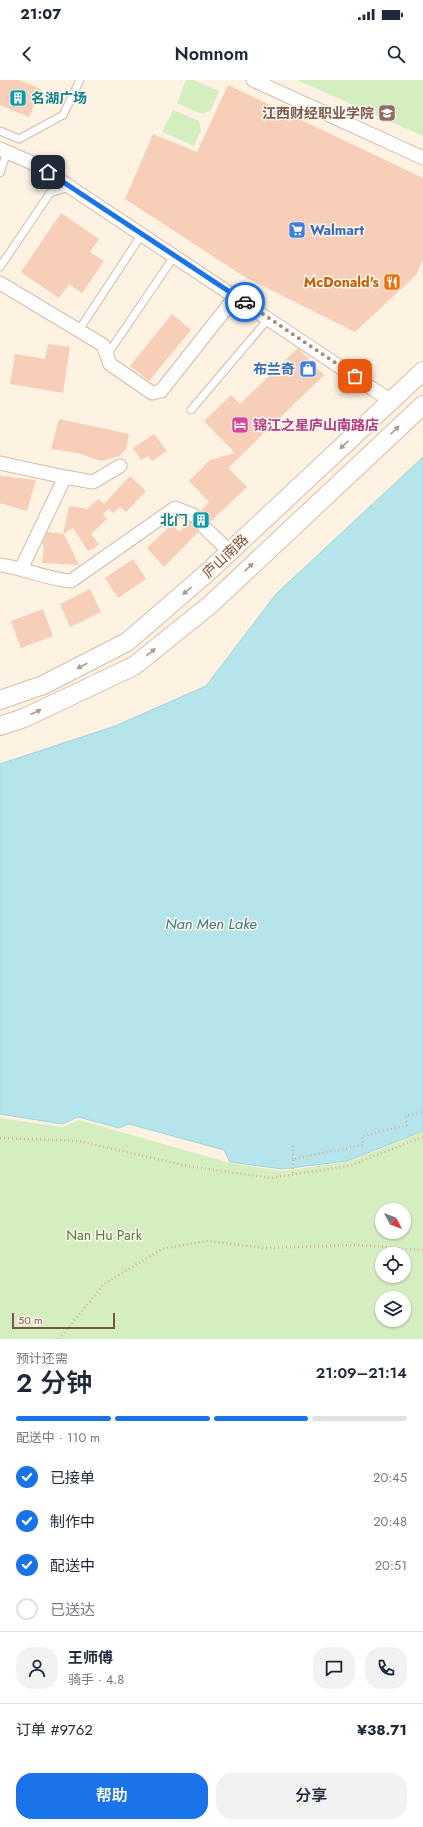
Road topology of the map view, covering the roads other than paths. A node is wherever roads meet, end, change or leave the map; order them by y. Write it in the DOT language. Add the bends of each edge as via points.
graph roads {
  1 [pos="80,80"];
  2 [pos="253,80"];
  3 [pos="0,131"];
  4 [pos="3,150"];
  5 [pos="423,158"];
  6 [pos="0,173"];
  7 [pos="70,187"];
  8 [pos="142,234"];
  9 [pos="175,255"];
  10 [pos="0,267"];
  11 [pos="0,283"];
  12 [pos="236,296"];
  13 [pos="269,318"];
  14 [pos="79,330"];
  15 [pos="107,355"];
  16 [pos="423,370"];
  17 [pos="392,401"];
  18 [pos="423,405"];
  19 [pos="191,410"];
  20 [pos="0,463"];
  21 [pos="120,466"];
  22 [pos="65,477"];
  23 [pos="193,515"];
  24 [pos="205,528"];
  25 [pos="230,552"];
  26 [pos="0,565"];
  27 [pos="21,569"];
  28 [pos="0,700"];
  29 [pos="0,726"];
  1 -- 3 [label="lane" via="63,115 19,139"];
  2 -- 5 [label="street"];
  4 -- 6 [label="lane"];
  4 -- 7 [label="street" via="36,165"];
  7 -- 8 [label="street"];
  7 -- 10 [label="lane" via="50,193"];
  8 -- 9 [label="street"];
  8 -- 14 [label="lane"];
  9 -- 12 [label="street"];
  9 -- 15 [label="lane"];
  11 -- 14 [label="street"];
  12 -- 13 [label="street"];
  12 -- 15 [label="street" via="161,391 152,393 110,364"];
  13 -- 17 [label="street"];
  13 -- 19 [label="lane"];
  14 -- 15 [label="street" via="103,345"];
  16 -- 17 [label="main road, 庐山南路"];
  17 -- 25 [label="main road, 庐山南路, one-way"];
  29 -- 18 [label="main road, 庐山南路, one-way" via="24,718 134,666 211,604"];
  20 -- 22 [label="street"];
  21 -- 22 [label="street" via="92,482"];
  22 -- 27 [label="street"];
  23 -- 27 [label="street" via="175,508 71,581 51,579"];
  24 -- 25 [label="street"];
  25 -- 28 [label="main road, 庐山南路, one-way" via="127,642 43,686"];
  26 -- 27 [label="street"];
}
